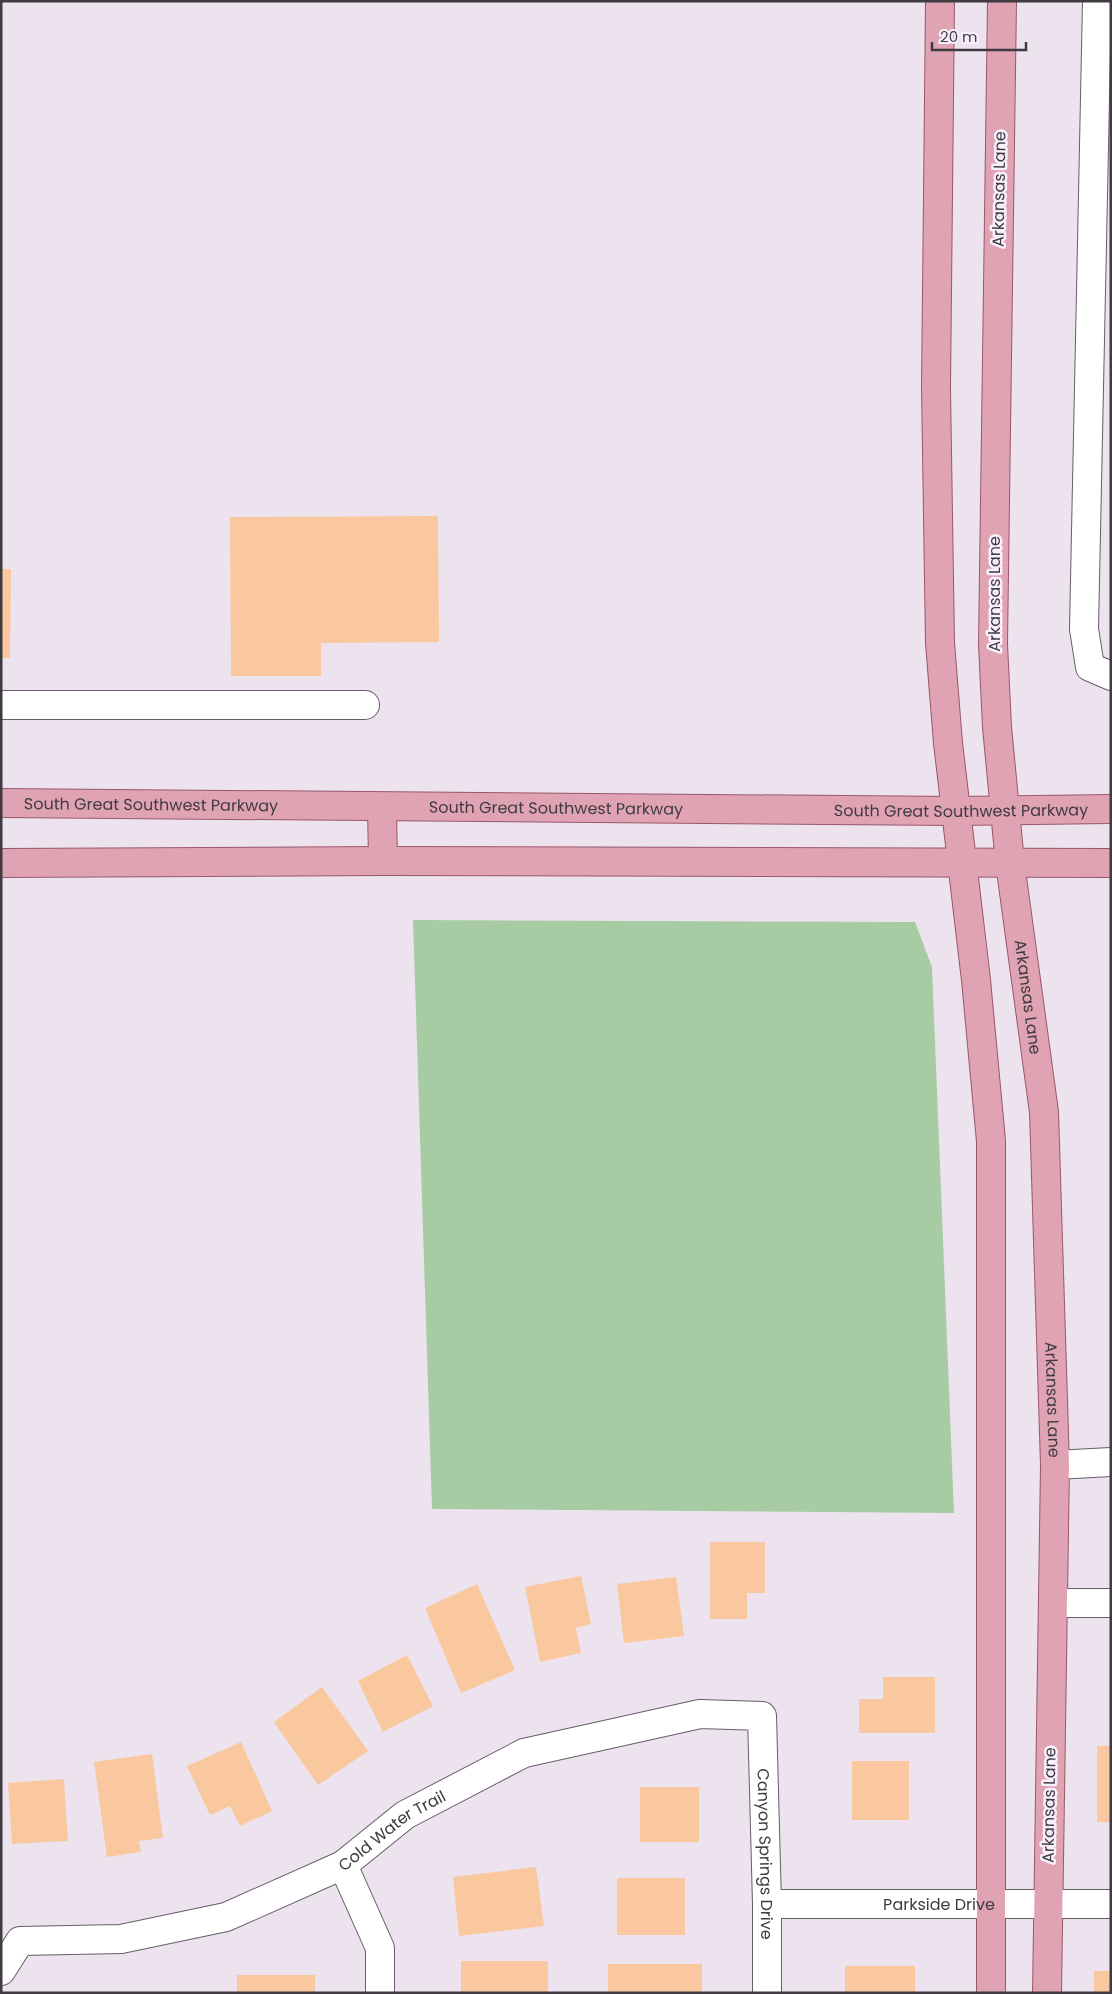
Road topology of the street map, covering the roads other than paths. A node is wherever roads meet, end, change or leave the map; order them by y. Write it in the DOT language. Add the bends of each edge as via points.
graph roads {
  1 [pos="940,1"];
  2 [pos="1002,1"];
  3 [pos="1096,1"];
  4 [pos="1111,676"];
  5 [pos="1,705"];
  6 [pos="365,705"];
  7 [pos="1,803"];
  8 [pos="382,807"];
  9 [pos="1111,809"];
  10 [pos="956,811"];
  11 [pos="1005,811"];
  12 [pos="383,861"];
  13 [pos="960,862"];
  14 [pos="1,863"];
  15 [pos="1010,863"];
  16 [pos="1111,863"];
  17 [pos="1111,1462"];
  18 [pos="1055,1465"];
  19 [pos="1052,1603"];
  20 [pos="1111,1603"];
  21 [pos="762,1716"];
  22 [pos="342,1865"];
  23 [pos="767,1904"];
  24 [pos="991,1904"];
  25 [pos="1047,1904"];
  26 [pos="1111,1904"];
  27 [pos="1,1971"];
  28 [pos="380,1993"];
  29 [pos="767,1993"];
  30 [pos="991,1993"];
  31 [pos="1047,1993"];
  1 -- 10 [label="main road" via="936,388 940,642"];
  2 -- 11 [label="main road, Arkansas Lane" via="993,644"];
  3 -- 4 [label="street" via="1084,628 1090,667"];
  5 -- 6 [label="street"];
  7 -- 8 [label="main road, South Great Southwest Parkway"];
  8 -- 10 [label="main road, South Great Southwest Parkway"];
  8 -- 12 [label="main road"];
  9 -- 11 [label="main road, South Great Southwest Parkway"];
  10 -- 11 [label="main road, South Great Southwest Parkway"];
  10 -- 13 [label="main road"];
  11 -- 15 [label="main road, Arkansas Lane"];
  12 -- 13 [label="main road"];
  12 -- 14 [label="main road"];
  13 -- 15 [label="main road"];
  13 -- 24 [label="main road" via="976,980 990,1142"];
  15 -- 16 [label="main road"];
  15 -- 18 [label="main road, Arkansas Lane" via="1044,1112"];
  17 -- 18 [label="street"];
  18 -- 19 [label="main road, Arkansas Lane"];
  19 -- 20 [label="street"];
  19 -- 25 [label="main road, Arkansas Lane"];
  21 -- 22 [label="street, Cold Water Trail" via="700,1714 524,1753 404,1815"];
  21 -- 23 [label="street, Canyon Springs Drive"];
  22 -- 27 [label="street, Cold Water Trail" via="226,1917 121,1939 20,1941"];
  22 -- 28 [label="street" via="380,1948"];
  23 -- 24 [label="street, Parkside Drive"];
  23 -- 29 [label="street, Canyon Springs Drive"];
  24 -- 25 [label="street, Parkside Drive"];
  24 -- 30 [label="main road"];
  25 -- 26 [label="street, Parkside Drive"];
  25 -- 31 [label="main road, Arkansas Lane"];
}
